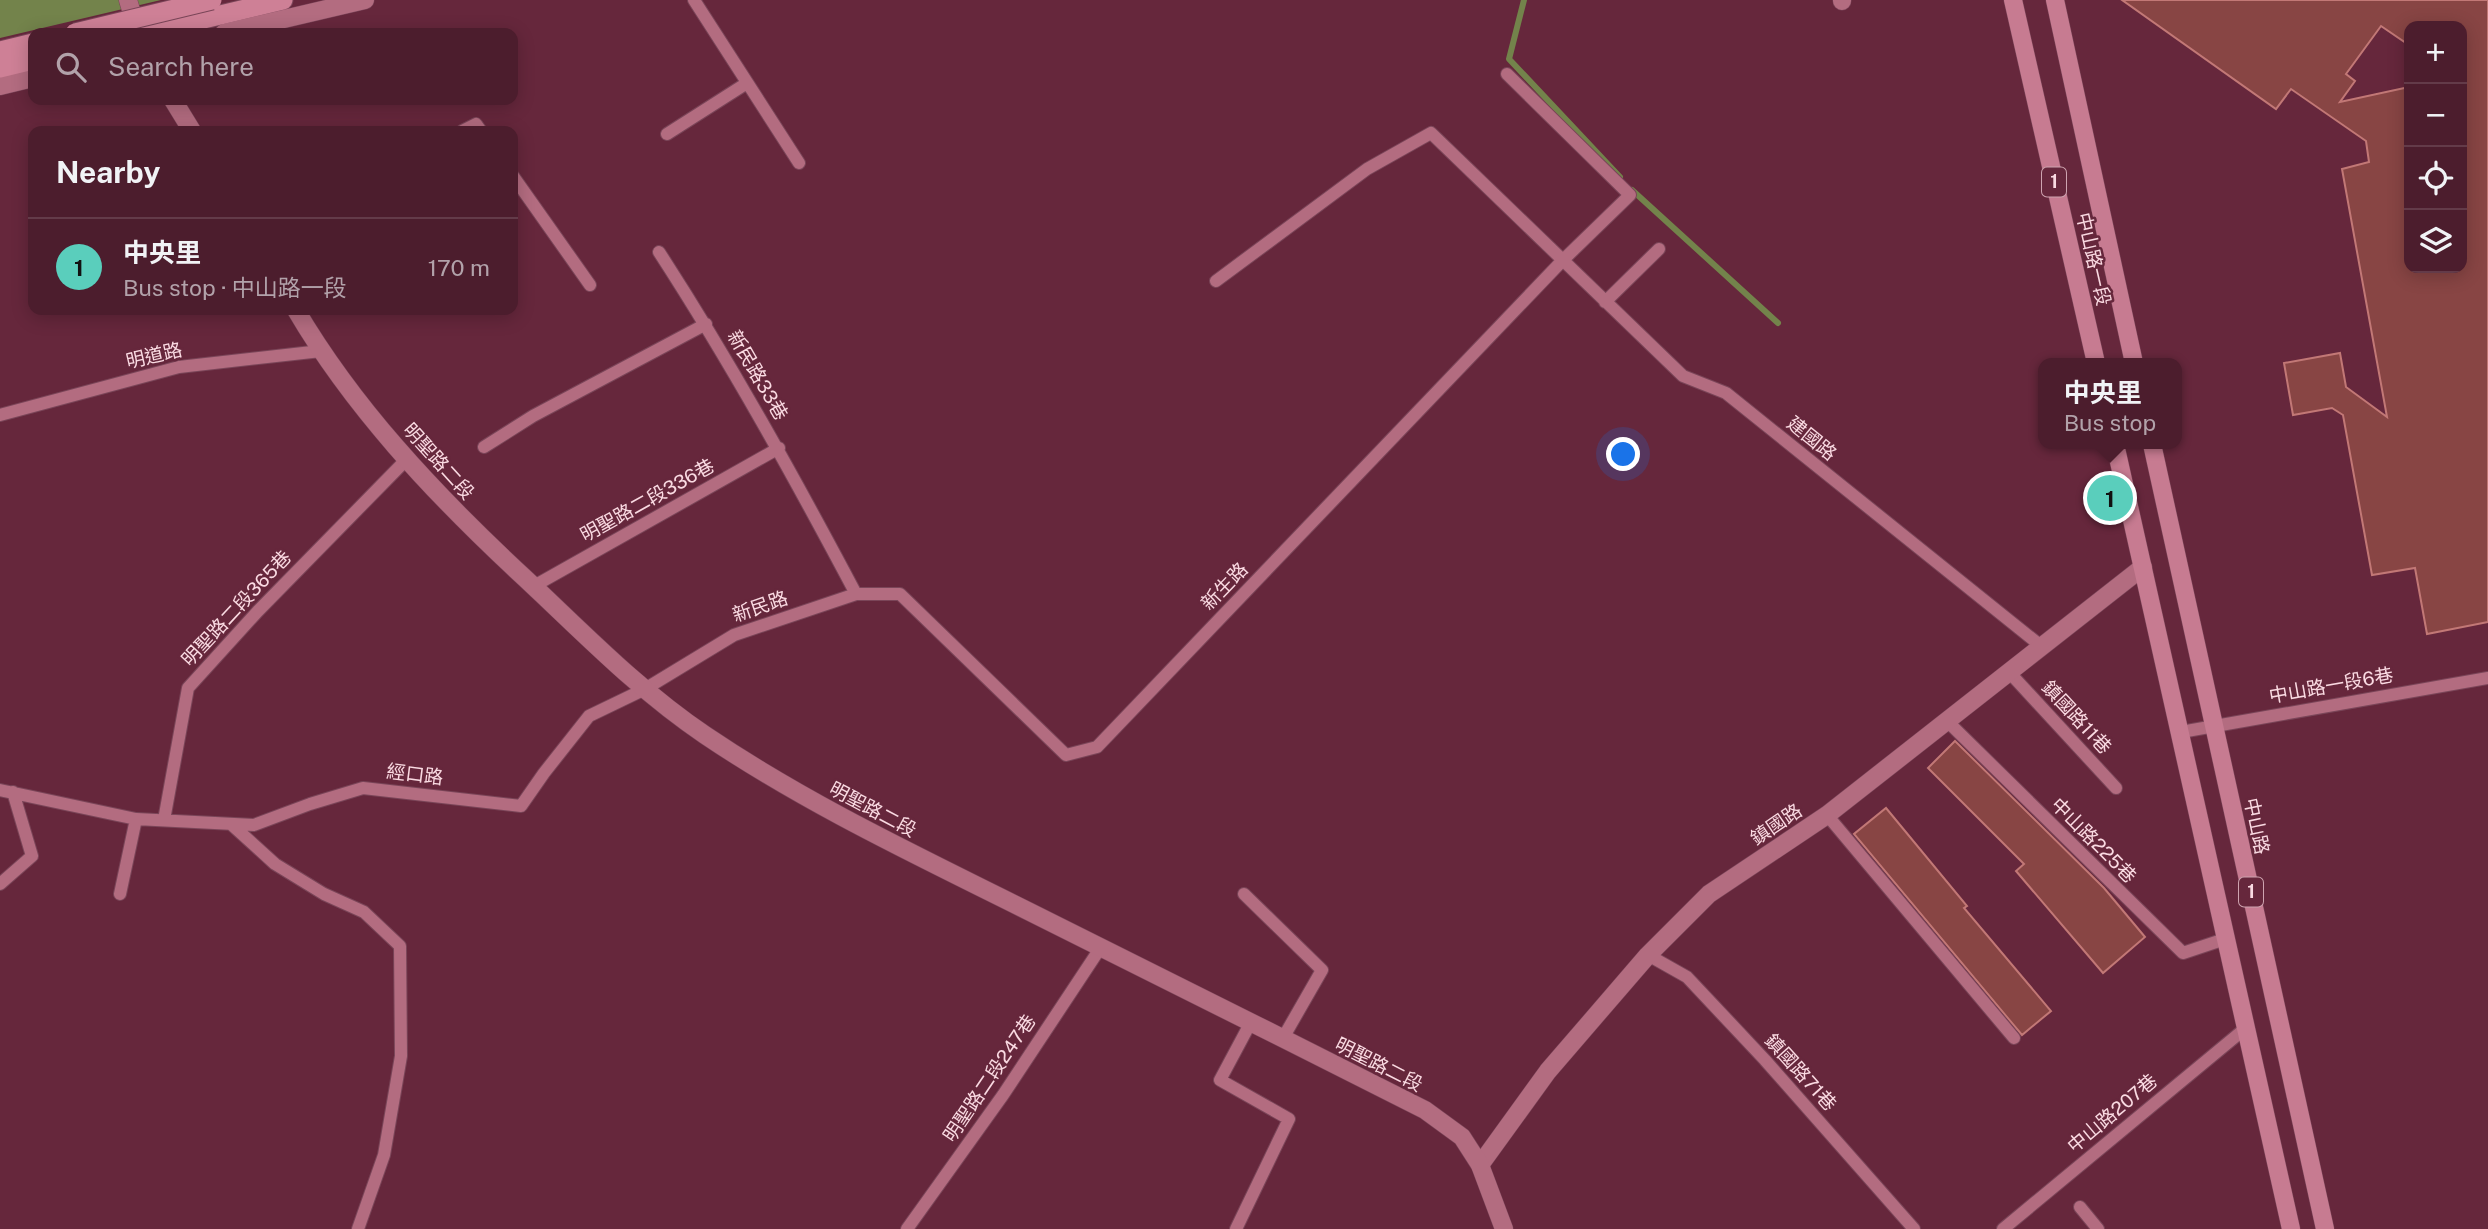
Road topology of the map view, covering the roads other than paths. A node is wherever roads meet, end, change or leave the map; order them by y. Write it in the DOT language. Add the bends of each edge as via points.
graph roads {
  1 [pos="212,0"];
  2 [pos="283,0"];
  3 [pos="365,0"];
  4 [pos="694,0"];
  5 [pos="2013,0"];
  6 [pos="2054,0"];
  7 [pos="129,6"];
  8 [pos="96,28"];
  9 [pos="136,28"];
  10 [pos="166,28"];
  11 [pos="245,28"];
  12 [pos="28,44"];
  13 [pos="0,51"];
  14 [pos="28,61"];
  15 [pos="0,68"];
  16 [pos="1507,74"];
  17 [pos="28,79"];
  18 [pos="747,83"];
  19 [pos="0,86"];
  20 [pos="176,105"];
  21 [pos="189,126"];
  22 [pos="667,134"];
  23 [pos="799,163"];
  24 [pos="518,183"];
  25 [pos="1659,249"];
  26 [pos="659,252"];
  27 [pos="1562,261"];
  28 [pos="1216,281"];
  29 [pos="590,285"];
  30 [pos="1605,302"];
  31 [pos="299,315"];
  32 [pos="706,324"];
  33 [pos="321,351"];
  34 [pos="2095,358"];
  35 [pos="2133,358"];
  36 [pos="0,415"];
  37 [pos="484,447"];
  38 [pos="779,448"];
  39 [pos="2116,449"];
  40 [pos="2153,449"];
  41 [pos="407,459"];
  42 [pos="2143,567"];
  43 [pos="534,586"];
  44 [pos="856,594"];
  45 [pos="900,594"];
  46 [pos="2041,646"];
  47 [pos="2009,672"];
  48 [pos="2488,678"];
  49 [pos="645,689"];
  50 [pos="1947,721"];
  51 [pos="2214,725"];
  52 [pos="2180,732"];
  53 [pos="2116,788"];
  54 [pos="6,791"];
  55 [pos="1827,815"];
  56 [pos="136,819"];
  57 [pos="164,820"];
  58 [pos="231,824"];
  59 [pos="0,884"];
  60 [pos="120,894"];
  61 [pos="1244,894"];
  62 [pos="2225,939"];
  63 [pos="1101,947"];
  64 [pos="1647,955"];
  65 [pos="1251,1022"];
  66 [pos="2246,1027"];
  67 [pos="1283,1038"];
  68 [pos="2014,1038"];
  69 [pos="1480,1165"];
  70 [pos="2080,1207"];
  71 [pos="358,1229"];
  72 [pos="907,1229"];
  73 [pos="1236,1229"];
  74 [pos="1504,1229"];
  75 [pos="1914,1229"];
  76 [pos="2003,1229"];
  77 [pos="2098,1229"];
  78 [pos="2291,1229"];
  79 [pos="2325,1229"];
  1 -- 8 [label="highway, bridge"];
  2 -- 10 [label="highway"];
  3 -- 11 [label="street"];
  4 -- 18 [label="lane"];
  5 -- 34 [label="main road, 中山路一段 / 1"];
  6 -- 35 [label="main road, 中山路一段 / 1"];
  7 -- 9 [label="street"];
  12 -- 13 [label="highway"];
  14 -- 15 [label="highway"];
  16 -- 27 [label="lane" via="1630,195"];
  17 -- 19 [label="street"];
  18 -- 22 [label="lane"];
  18 -- 23 [label="lane"];
  20 -- 21 [label="street"];
  24 -- 29 [label="lane"];
  25 -- 30 [label="lane"];
  26 -- 32 [label="lane"];
  27 -- 28 [label="lane, 建國路" via="1431,133 1367,169"];
  27 -- 30 [label="lane, 建國路"];
  27 -- 45 [label="lane, 新生路" via="1097,747 1066,755"];
  30 -- 46 [label="lane, 建國路" via="1683,376 1726,393"];
  31 -- 33 [label="street, 明聖路二段"];
  32 -- 37 [label="lane, 新民路33巷"];
  32 -- 38 [label="lane, 新民路33巷"];
  33 -- 36 [label="lane, 明道路" via="179,367"];
  33 -- 41 [label="street, 明聖路二段"];
  38 -- 43 [label="lane, 明聖路二段336巷"];
  38 -- 44 [label="lane, 新民路33巷"];
  39 -- 42 [label="main road, 1"];
  40 -- 51 [label="main road, 中山路 / 1"];
  41 -- 43 [label="street, 明聖路二段" via="461,518"];
  41 -- 57 [label="lane, 明聖路二段365巷" via="188,688"];
  42 -- 46 [label="street, 鎮國路"];
  42 -- 52 [label="main road, 1"];
  43 -- 49 [label="street, 明聖路二段"];
  44 -- 45 [label="lane, 新民路"];
  44 -- 49 [label="lane, 新民路" via="734,635"];
  46 -- 47 [label="street, 鎮國路"];
  47 -- 50 [label="street, 鎮國路"];
  47 -- 53 [label="lane, 鎮國路11巷"];
  48 -- 51 [label="lane, 中山路一段6巷"];
  49 -- 58 [label="lane, 經口路" via="589,716 521,806 363,788 254,825"];
  49 -- 63 [label="street, 明聖路二段" via="705,735 851,823"];
  50 -- 55 [label="street, 鎮國路"];
  50 -- 62 [label="lane, 中山路225巷" via="2183,953"];
  51 -- 52 [label="lane, 中山路一段6巷"];
  51 -- 79 [label="main road, 中山路 / 1"];
  52 -- 62 [label="main road, 1"];
  54 -- 56 [label="lane, 經口路"];
  54 -- 59 [label="lane" via="32,856"];
  55 -- 64 [label="street, 鎮國路" via="1709,894"];
  55 -- 68 [label="lane"];
  56 -- 57 [label="lane, 經口路"];
  56 -- 60 [label="lane"];
  57 -- 58 [label="lane, 經口路"];
  58 -- 71 [label="lane" via="275,864 364,912 400,946 401,1056 384,1155"];
  61 -- 67 [label="lane" via="1322,970"];
  62 -- 66 [label="main road, 1"];
  63 -- 65 [label="street, 明聖路二段"];
  63 -- 72 [label="lane, 明聖路二段247巷"];
  64 -- 69 [label="street, 鎮國路" via="1548,1071"];
  64 -- 75 [label="lane, 鎮國路71巷" via="1688,977"];
  65 -- 67 [label="street, 明聖路二段"];
  65 -- 73 [label="lane" via="1220,1080 1289,1119"];
  66 -- 76 [label="lane, 中山路207巷"];
  66 -- 78 [label="main road, 1"];
  67 -- 69 [label="street, 明聖路二段" via="1425,1110 1462,1137"];
  69 -- 74 [label="street, 明聖路二段"];
  70 -- 77 [label="lane"];
}
